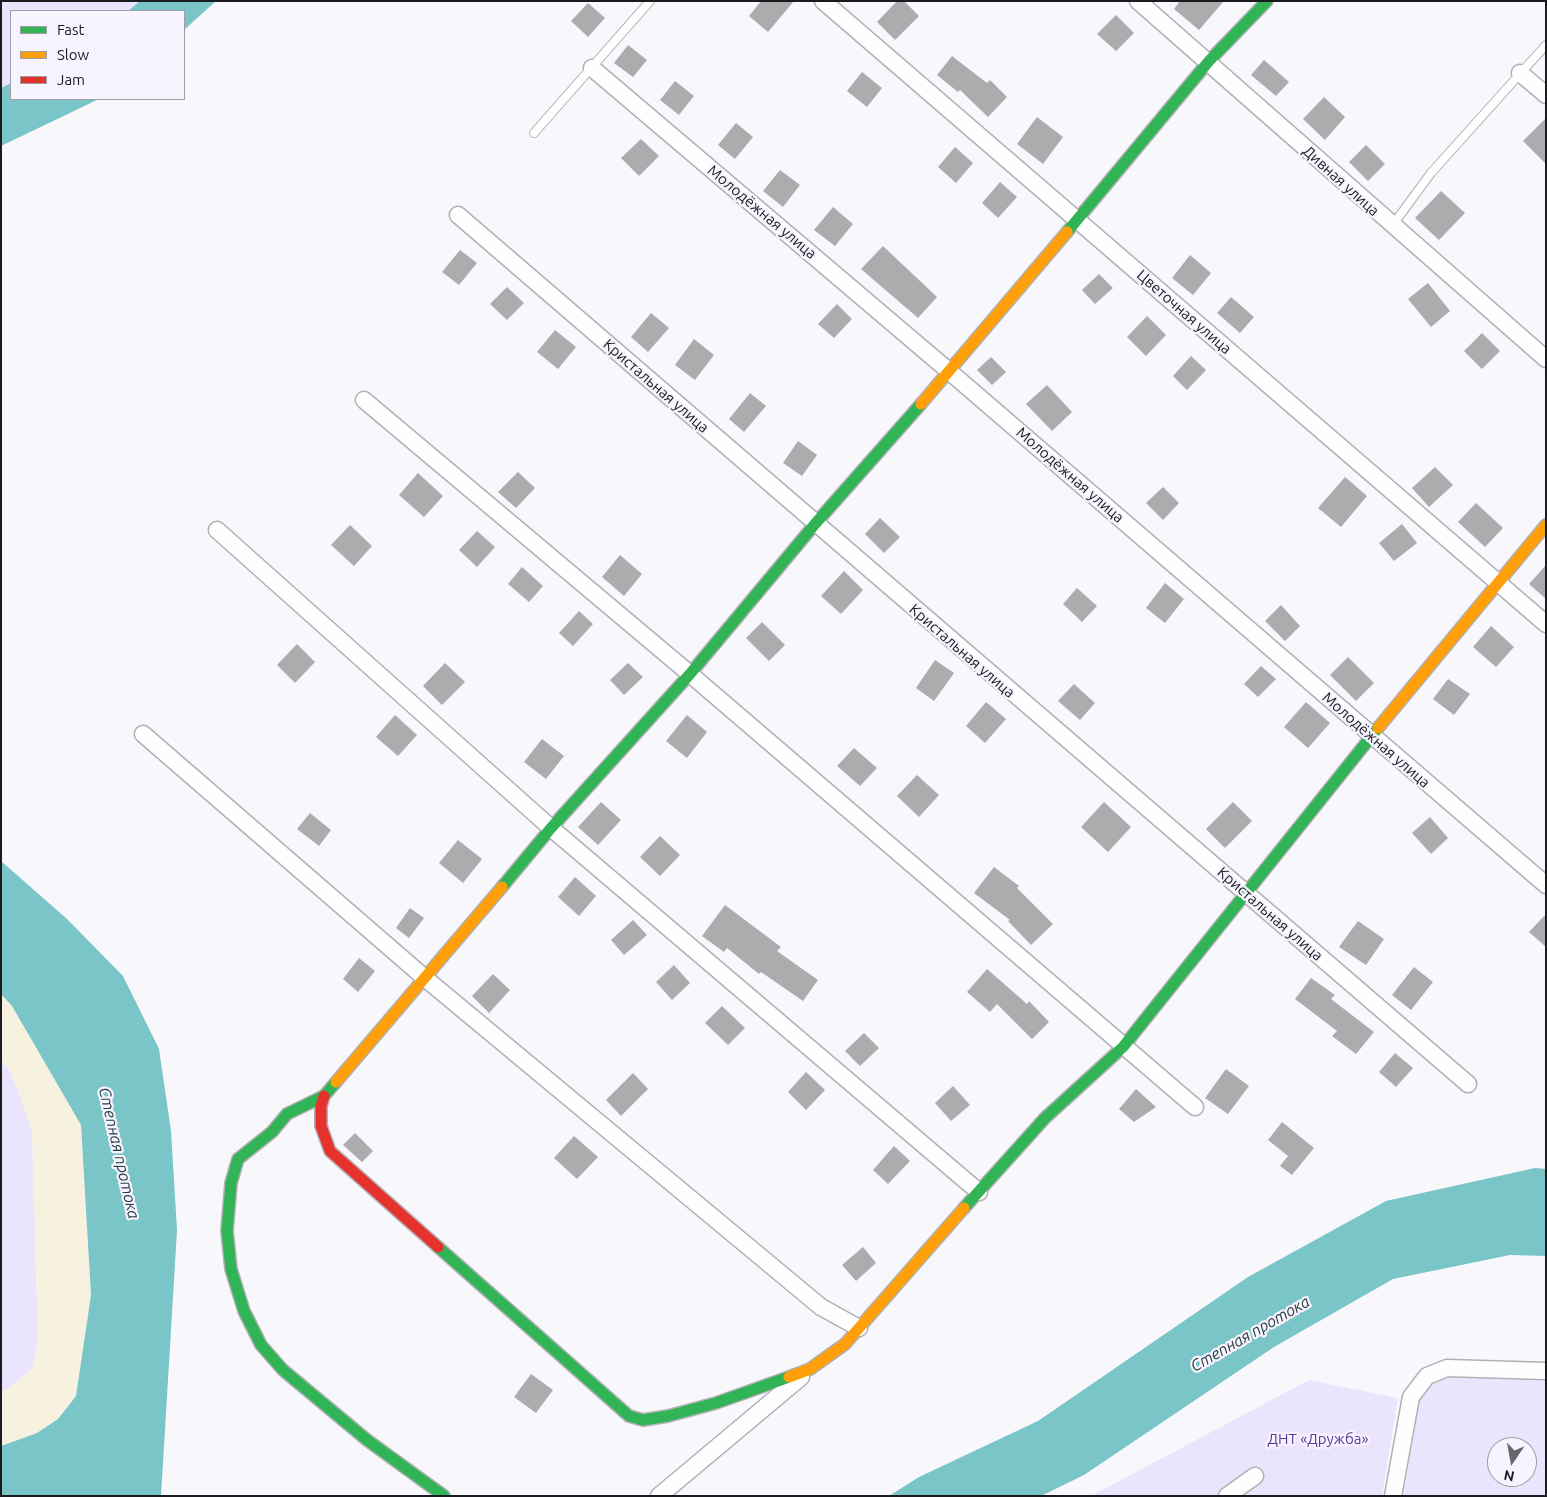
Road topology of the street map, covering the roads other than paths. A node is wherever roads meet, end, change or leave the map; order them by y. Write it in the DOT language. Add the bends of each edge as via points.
graph roads {
  1 [pos="650,1"];
  2 [pos="823,1"];
  3 [pos="1138,1"];
  4 [pos="1267,1"];
  5 [pos="1546,45"];
  6 [pos="1209,61"];
  7 [pos="592,68"];
  8 [pos="1520,74"];
  9 [pos="1546,95"];
  10 [pos="534,133"];
  11 [pos="458,215"];
  12 [pos="1078,221"];
  13 [pos="1392,226"];
  14 [pos="1546,359"];
  15 [pos="950,372"];
  16 [pos="364,400"];
  17 [pos="815,524"];
  18 [pos="1546,525"];
  19 [pos="217,530"];
  20 [pos="1497,582"];
  21 [pos="1546,624"];
  22 [pos="690,674"];
  23 [pos="143,734"];
  24 [pos="1372,736"];
  25 [pos="551,828"];
  26 [pos="1546,885"];
  27 [pos="1244,893"];
  28 [pos="426,979"];
  29 [pos="1123,1047"];
  30 [pos="1468,1084"];
  31 [pos="324,1096"];
  32 [pos="1195,1107"];
  33 [pos="979,1192"];
  34 [pos="859,1328"];
  35 [pos="810,1370"];
  36 [pos="1546,1371"];
  37 [pos="1255,1476"];
  38 [pos="444,1496"];
  39 [pos="660,1496"];
  40 [pos="1226,1496"];
  41 [pos="1393,1496"];
  1 -- 7 [label="lane"];
  2 -- 12 [label="street, Цветочная улица"];
  3 -- 6 [label="street, Дивная улица"];
  4 -- 6 [label="street"];
  5 -- 8 [label="lane"];
  6 -- 12 [label="street"];
  6 -- 13 [label="street, Дивная улица"];
  7 -- 10 [label="lane"];
  7 -- 15 [label="street, Молодёжная улица"];
  8 -- 9 [label="street"];
  8 -- 13 [label="lane" via="1431,173"];
  11 -- 17 [label="street, Кристальная улица"];
  12 -- 15 [label="street"];
  12 -- 20 [label="street, Цветочная улица"];
  13 -- 14 [label="street, Дивная улица"];
  15 -- 17 [label="street"];
  15 -- 24 [label="street, Молодёжная улица"];
  16 -- 22 [label="street"];
  17 -- 22 [label="street"];
  17 -- 27 [label="street, Кристальная улица"];
  18 -- 20 [label="street"];
  19 -- 25 [label="street"];
  20 -- 21 [label="street, Цветочная улица"];
  20 -- 24 [label="street"];
  22 -- 25 [label="street"];
  22 -- 29 [label="street"];
  23 -- 28 [label="street"];
  24 -- 26 [label="street, Молодёжная улица"];
  24 -- 27 [label="street"];
  25 -- 28 [label="street"];
  25 -- 33 [label="street"];
  27 -- 29 [label="street"];
  27 -- 30 [label="street, Кристальная улица"];
  28 -- 31 [label="street"];
  28 -- 34 [label="street" via="821,1307"];
  29 -- 32 [label="street"];
  29 -- 33 [label="street" via="1045,1118"];
  31 -- 35 [label="street" via="321,1126 330,1151 629,1416 643,1420 668,1416"];
  31 -- 38 [label="street" via="287,1114 272,1132 238,1159 227,1231 237,1292 261,1345 283,1370 367,1440"];
  33 -- 34 [label="street"];
  34 -- 35 [label="street" via="833,1354"];
  35 -- 39 [label="street"];
  36 -- 41 [label="street" via="1447,1368 1427,1376 1411,1397"];
  37 -- 40 [label="street"];
}
